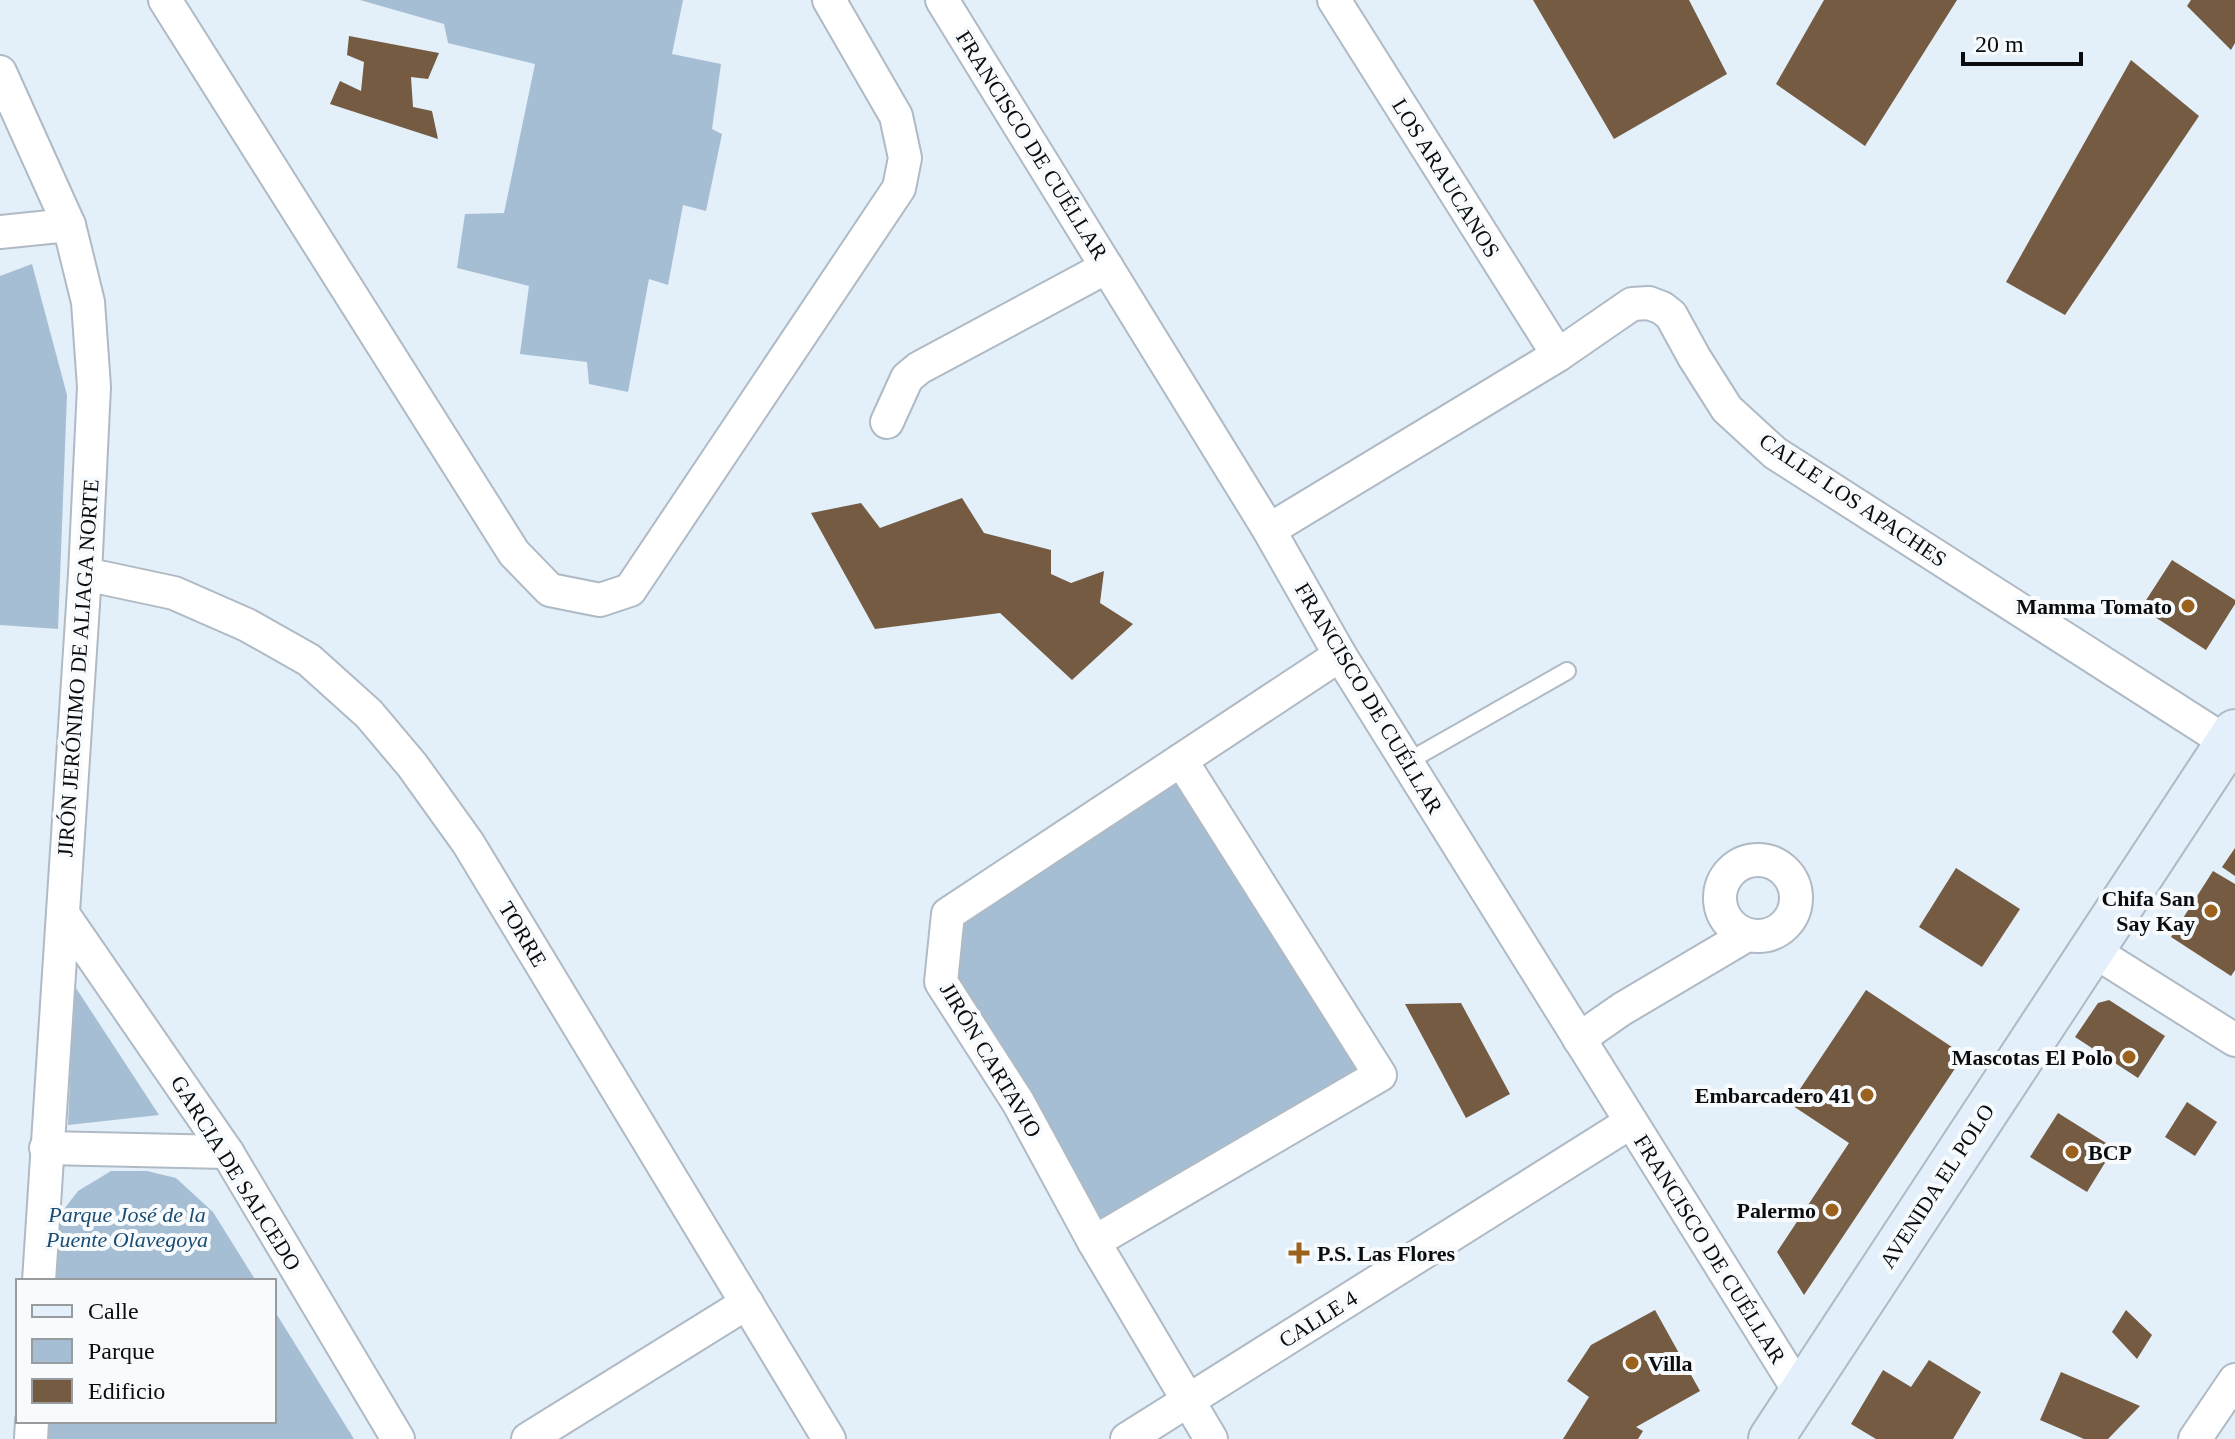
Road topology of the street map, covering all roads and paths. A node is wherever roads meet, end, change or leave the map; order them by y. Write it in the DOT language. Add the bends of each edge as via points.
graph roads {
  1 [pos="165,0"];
  2 [pos="829,0"];
  3 [pos="942,0"];
  4 [pos="1334,0"];
  5 [pos="0,72"];
  6 [pos="69,225"];
  7 [pos="0,232"];
  8 [pos="1107,267"];
  9 [pos="1558,355"];
  10 [pos="887,422"];
  11 [pos="1269,530"];
  12 [pos="85,574"];
  13 [pos="1340,655"];
  14 [pos="1567,671"];
  15 [pos="2231,738"];
  16 [pos="1181,760"];
  17 [pos="1407,762"];
  18 [pos="63,914"];
  19 [pos="1747,935"];
  20 [pos="2092,950"];
  21 [pos="1579,1039"];
  22 [pos="2235,1040"];
  23 [pos="1631,1122"];
  24 [pos="46,1148"];
  25 [pos="227,1152"];
  26 [pos="1094,1242"];
  27 [pos="39,1279"];
  28 [pos="747,1303"];
  29 [pos="2235,1380"];
  30 [pos="1801,1394"];
  31 [pos="1187,1400"];
  32 [pos="398,1439"];
  33 [pos="528,1439"];
  34 [pos="829,1439"];
  35 [pos="1127,1439"];
  36 [pos="1211,1439"];
  37 [pos="1771,1439"];
  38 [pos="2195,1439"];
  1 -- 2 [label="street" via="514,553 550,590 600,600 630,590 899,188 905,158 896,116"];
  3 -- 8 [label="street, FRANCISCO DE CUÉLLAR"];
  4 -- 9 [label="street, LOS ARAUCANOS"];
  5 -- 6 [label="street, JIRÓN JERÓNIMO DE ALIAGA NORTE"];
  6 -- 7 [label="street"];
  6 -- 12 [label="street, JIRÓN JERÓNIMO DE ALIAGA NORTE" via="88,302 94,387"];
  8 -- 10 [label="street" via="919,368 907,378"];
  8 -- 11 [label="street, FRANCISCO DE CUÉLLAR"];
  9 -- 11 [label="street, CALLE LOS APACHES"];
  9 -- 15 [label="street, CALLE LOS APACHES" via="1632,304 1662,308 1727,409 1775,453"];
  11 -- 13 [label="street, FRANCISCO DE CUÉLLAR"];
  12 -- 18 [label="street, JIRÓN JERÓNIMO DE ALIAGA NORTE"];
  12 -- 28 [label="street, TORRE" via="174,593 247,625 309,660 369,714 468,843"];
  13 -- 16 [label="street, JIRÓN CARTAVIO"];
  13 -- 17 [label="street, FRANCISCO DE CUÉLLAR"];
  14 -- 17 [label="lane"];
  15 -- 20 [label="main road, AVENIDA EL POLO"];
  16 -- 26 [label="street, JIRÓN CARTAVIO" via="948,914 941,982 1018,1102"];
  16 -- 26 [label="street" via="1380,1075"];
  17 -- 21 [label="street, FRANCISCO DE CUÉLLAR"];
  18 -- 24 [label="street, JIRÓN JERÓNIMO DE ALIAGA NORTE"];
  18 -- 25 [label="street, GARCIA DE SALCEDO"];
  19 -- 21 [label="street"];
  20 -- 22 [label="street"];
  20 -- 30 [label="main road, AVENIDA EL POLO"];
  21 -- 23 [label="street, FRANCISCO DE CUÉLLAR"];
  23 -- 30 [label="street, FRANCISCO DE CUÉLLAR"];
  23 -- 31 [label="street, CALLE 4"];
  24 -- 25 [label="street"];
  24 -- 27 [label="street, JIRÓN JERÓNIMO DE ALIAGA NORTE"];
  25 -- 32 [label="street, GARCIA DE SALCEDO"];
  26 -- 31 [label="street, JIRÓN CARTAVIO"];
  28 -- 33 [label="street"];
  28 -- 34 [label="street, TORRE"];
  29 -- 38 [label="street"];
  30 -- 37 [label="main road, AVENIDA EL POLO"];
  31 -- 35 [label="street, CALLE 4"];
  31 -- 36 [label="street, JIRÓN CARTAVIO"];
}
